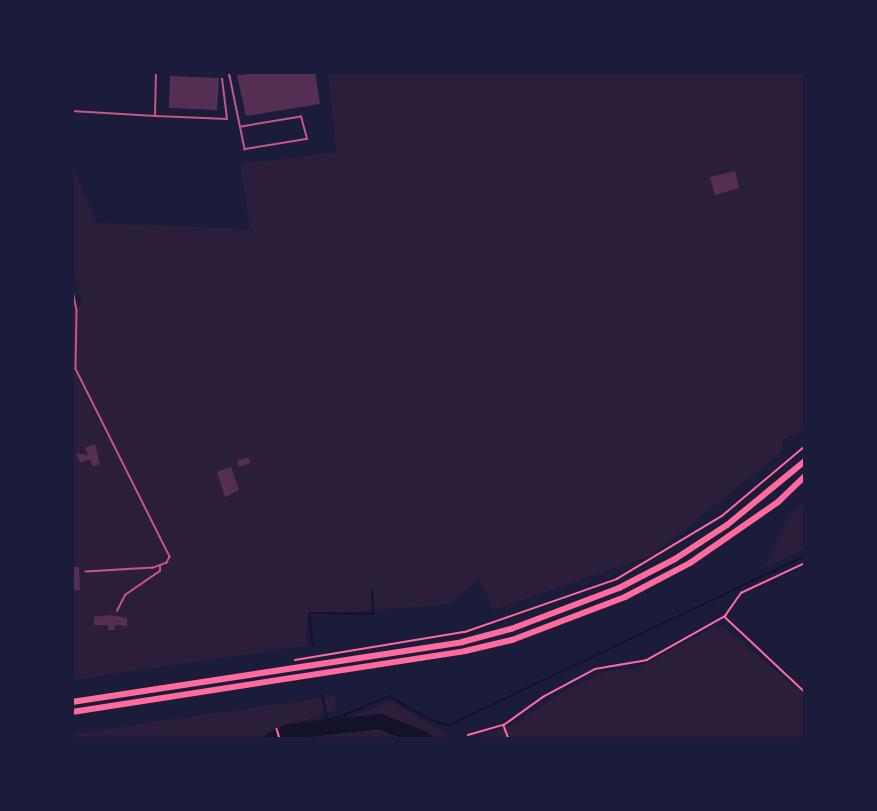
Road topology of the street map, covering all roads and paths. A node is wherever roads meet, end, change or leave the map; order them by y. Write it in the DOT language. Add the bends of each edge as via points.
graph roads {
  1 [pos="156,72"];
  2 [pos="230,72"];
  3 [pos="222,79"];
  4 [pos="72,111"];
  5 [pos="155,116"];
  6 [pos="241,127"];
  7 [pos="72,285"];
  8 [pos="805,446"];
  9 [pos="805,461"];
  10 [pos="805,476"];
  11 [pos="805,563"];
  12 [pos="160,566"];
  13 [pos="86,572"];
  14 [pos="117,611"];
  15 [pos="725,616"];
  16 [pos="294,660"];
  17 [pos="805,692"];
  18 [pos="72,702"];
  19 [pos="72,711"];
  20 [pos="504,725"];
  21 [pos="277,729"];
  22 [pos="468,735"];
  23 [pos="280,739"];
  24 [pos="509,739"];
  1 -- 5 [label="lane"];
  2 -- 6 [label="lane"];
  3 -- 5 [label="lane" via="227,119"];
  4 -- 5 [label="lane"];
  6 -- 6 [label="lane" via="301,117 307,139 245,149"];
  7 -- 12 [label="lane" via="77,310 76,369 166,545 170,560"];
  8 -- 16 [label="path" via="722,516 617,579 465,632"];
  9 -- 18 [label="highway" via="735,519 675,559 619,588 522,625 462,642"];
  10 -- 19 [label="highway" via="778,502 690,563 625,597 512,640 454,653"];
  11 -- 15 [label="path" via="741,593"];
  12 -- 13 [label="lane"];
  12 -- 14 [label="lane" via="160,571 125,595"];
  15 -- 17 [label="path"];
  15 -- 20 [label="path" via="640,663 604,666 579,677"];
  20 -- 22 [label="path"];
  20 -- 24 [label="path"];
  21 -- 23 [label="path"];
}
